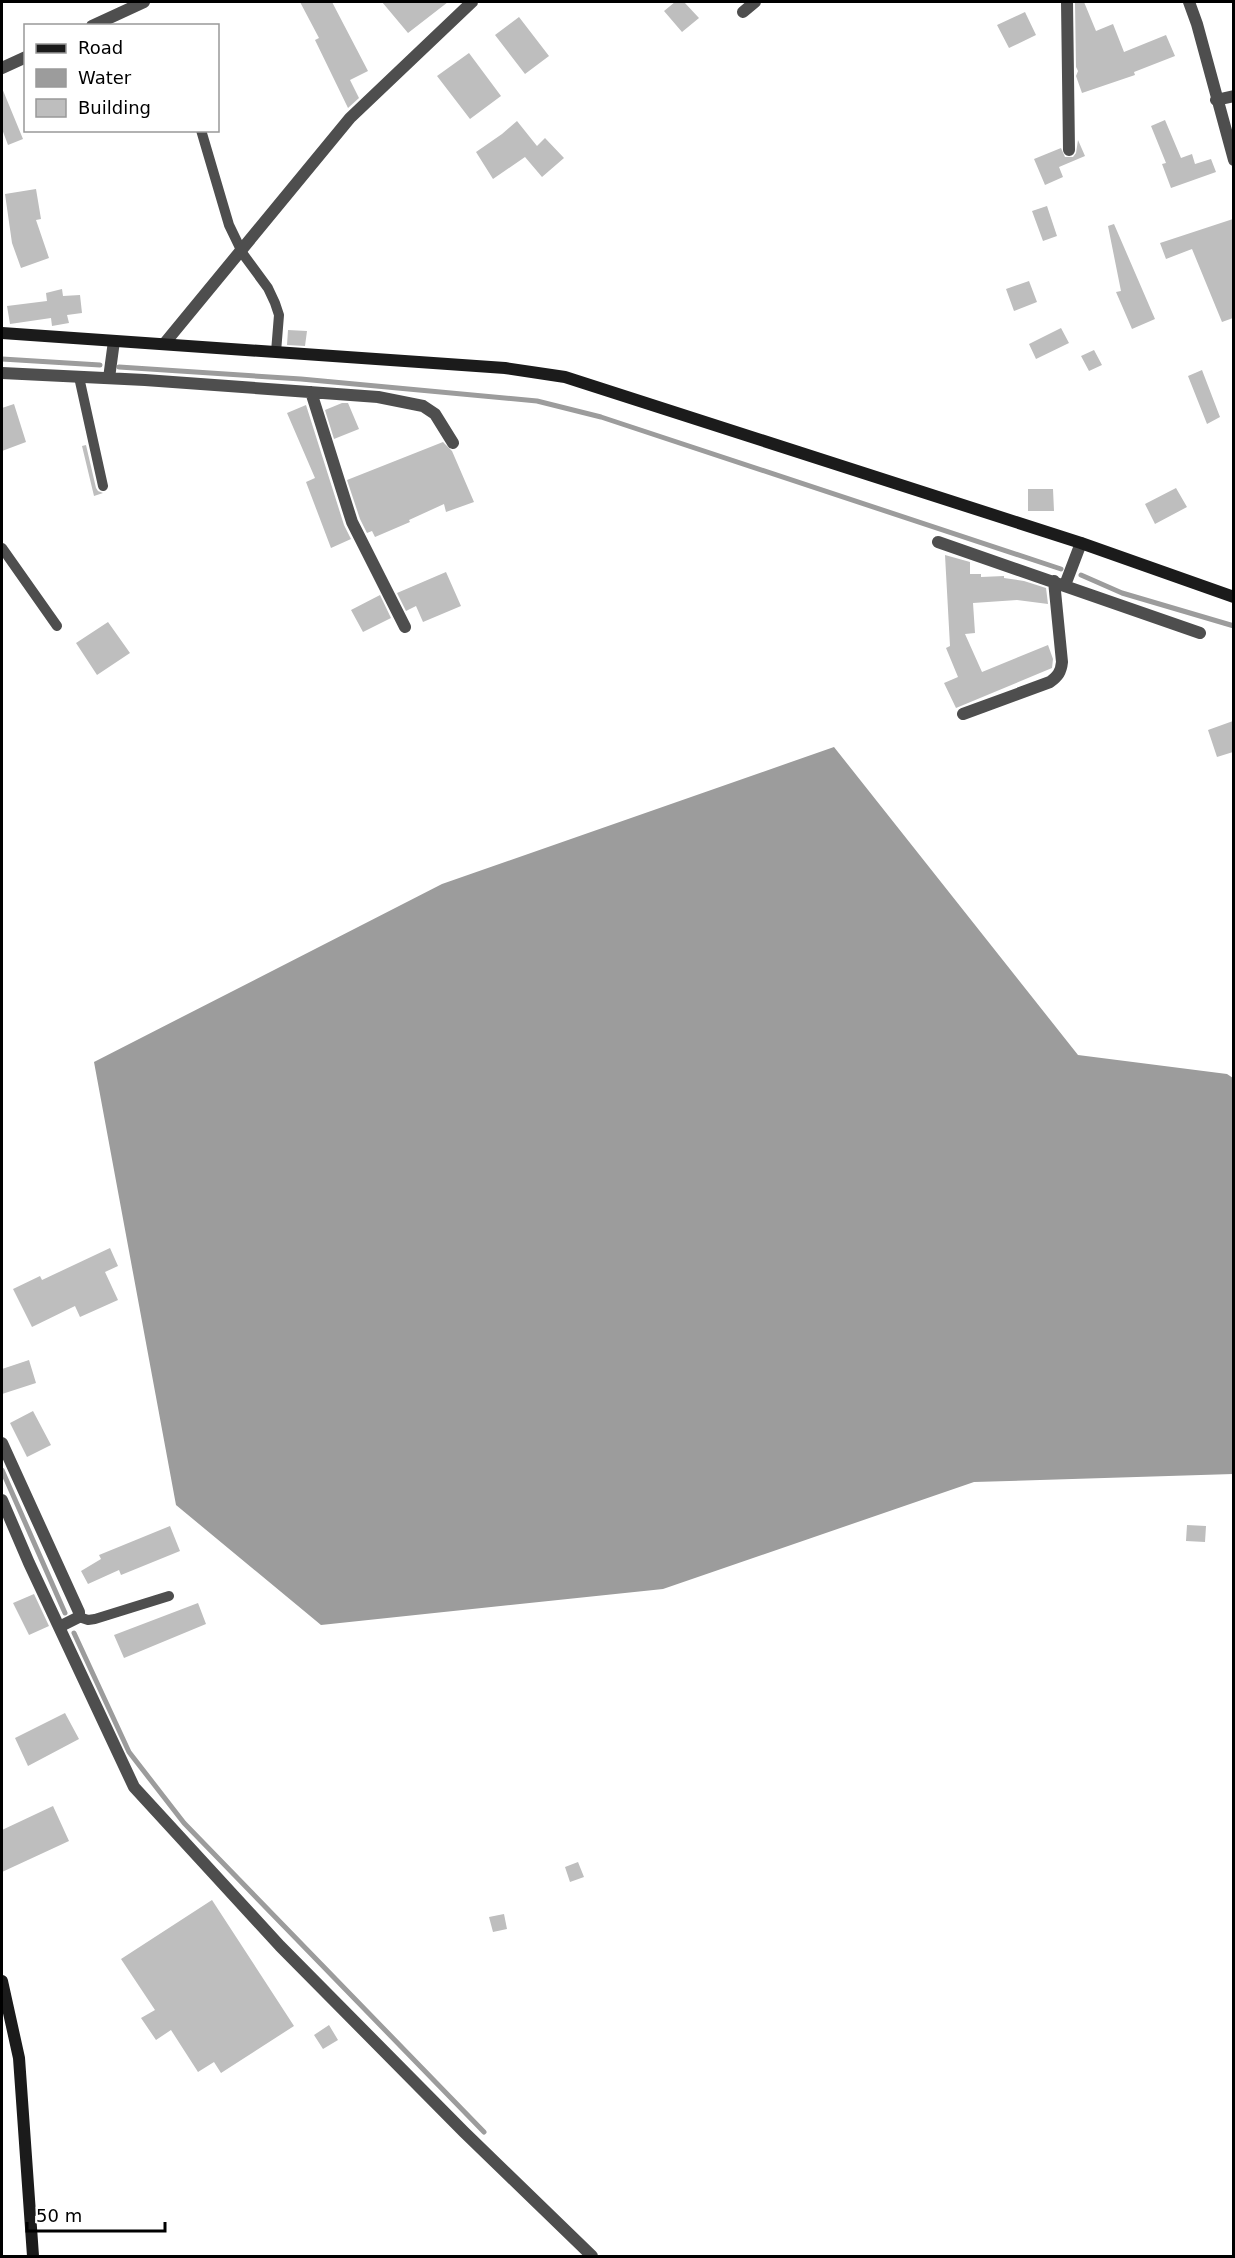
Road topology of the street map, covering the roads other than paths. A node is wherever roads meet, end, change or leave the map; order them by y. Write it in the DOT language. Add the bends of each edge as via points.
graph roads {
  1 [pos="144,2"];
  2 [pos="472,2"];
  3 [pos="755,2"];
  4 [pos="1066,2"];
  5 [pos="1189,2"];
  6 [pos="743,12"];
  7 [pos="96,24"];
  8 [pos="24,58"];
  9 [pos="2,68"];
  10 [pos="1233,96"];
  11 [pos="1216,100"];
  12 [pos="202,132"];
  13 [pos="1069,150"];
  14 [pos="1233,160"];
  15 [pos="240,249"];
  16 [pos="2,333"];
  17 [pos="114,341"];
  18 [pos="164,344"];
  19 [pos="276,352"];
  20 [pos="2,373"];
  21 [pos="79,377"];
  22 [pos="109,378"];
  23 [pos="311,392"];
  24 [pos="453,443"];
  25 [pos="103,486"];
  26 [pos="938,542"];
  27 [pos="1081,543"];
  28 [pos="2,548"];
  29 [pos="1059,583"];
  30 [pos="1233,597"];
  31 [pos="57,626"];
  32 [pos="405,627"];
  33 [pos="1200,633"];
  34 [pos="963,714"];
  35 [pos="2,1443"];
  36 [pos="2,1500"];
  37 [pos="169,1596"];
  38 [pos="78,1617"];
  39 [pos="59,1627"];
  40 [pos="2,1981"];
  41 [pos="33,2256"];
  42 [pos="592,2256"];
  1 -- 7 [label="street"];
  2 -- 15 [label="street" via="350,118"];
  3 -- 6 [label="street"];
  4 -- 13 [label="street"];
  5 -- 11 [label="street"];
  8 -- 9 [label="street"];
  10 -- 11 [label="street"];
  11 -- 14 [label="street"];
  12 -- 15 [label="lane"];
  15 -- 18 [label="street"];
  15 -- 19 [label="lane" via="275,303 279,315"];
  16 -- 17 [label="street"];
  17 -- 18 [label="street"];
  17 -- 22 [label="street"];
  18 -- 19 [label="street"];
  19 -- 27 [label="street" via="505,368 565,377"];
  20 -- 21 [label="street"];
  21 -- 22 [label="street"];
  21 -- 25 [label="lane"];
  22 -- 23 [label="street"];
  23 -- 24 [label="street" via="378,397 423,406 435,414"];
  23 -- 32 [label="street" via="352,522"];
  26 -- 29 [label="street"];
  27 -- 29 [label="street"];
  27 -- 30 [label="street"];
  28 -- 31 [label="lane"];
  29 -- 33 [label="street"];
  29 -- 34 [label="street" via="1062,662 1057,677"];
  35 -- 38 [label="street" via="77,1605"];
  36 -- 39 [label="street"];
  37 -- 38 [label="lane" via="95,1619"];
  38 -- 39 [label="street"];
  39 -- 42 [label="street" via="134,1786 288,1954"];
  40 -- 41 [label="street" via="19,2058"];
}
